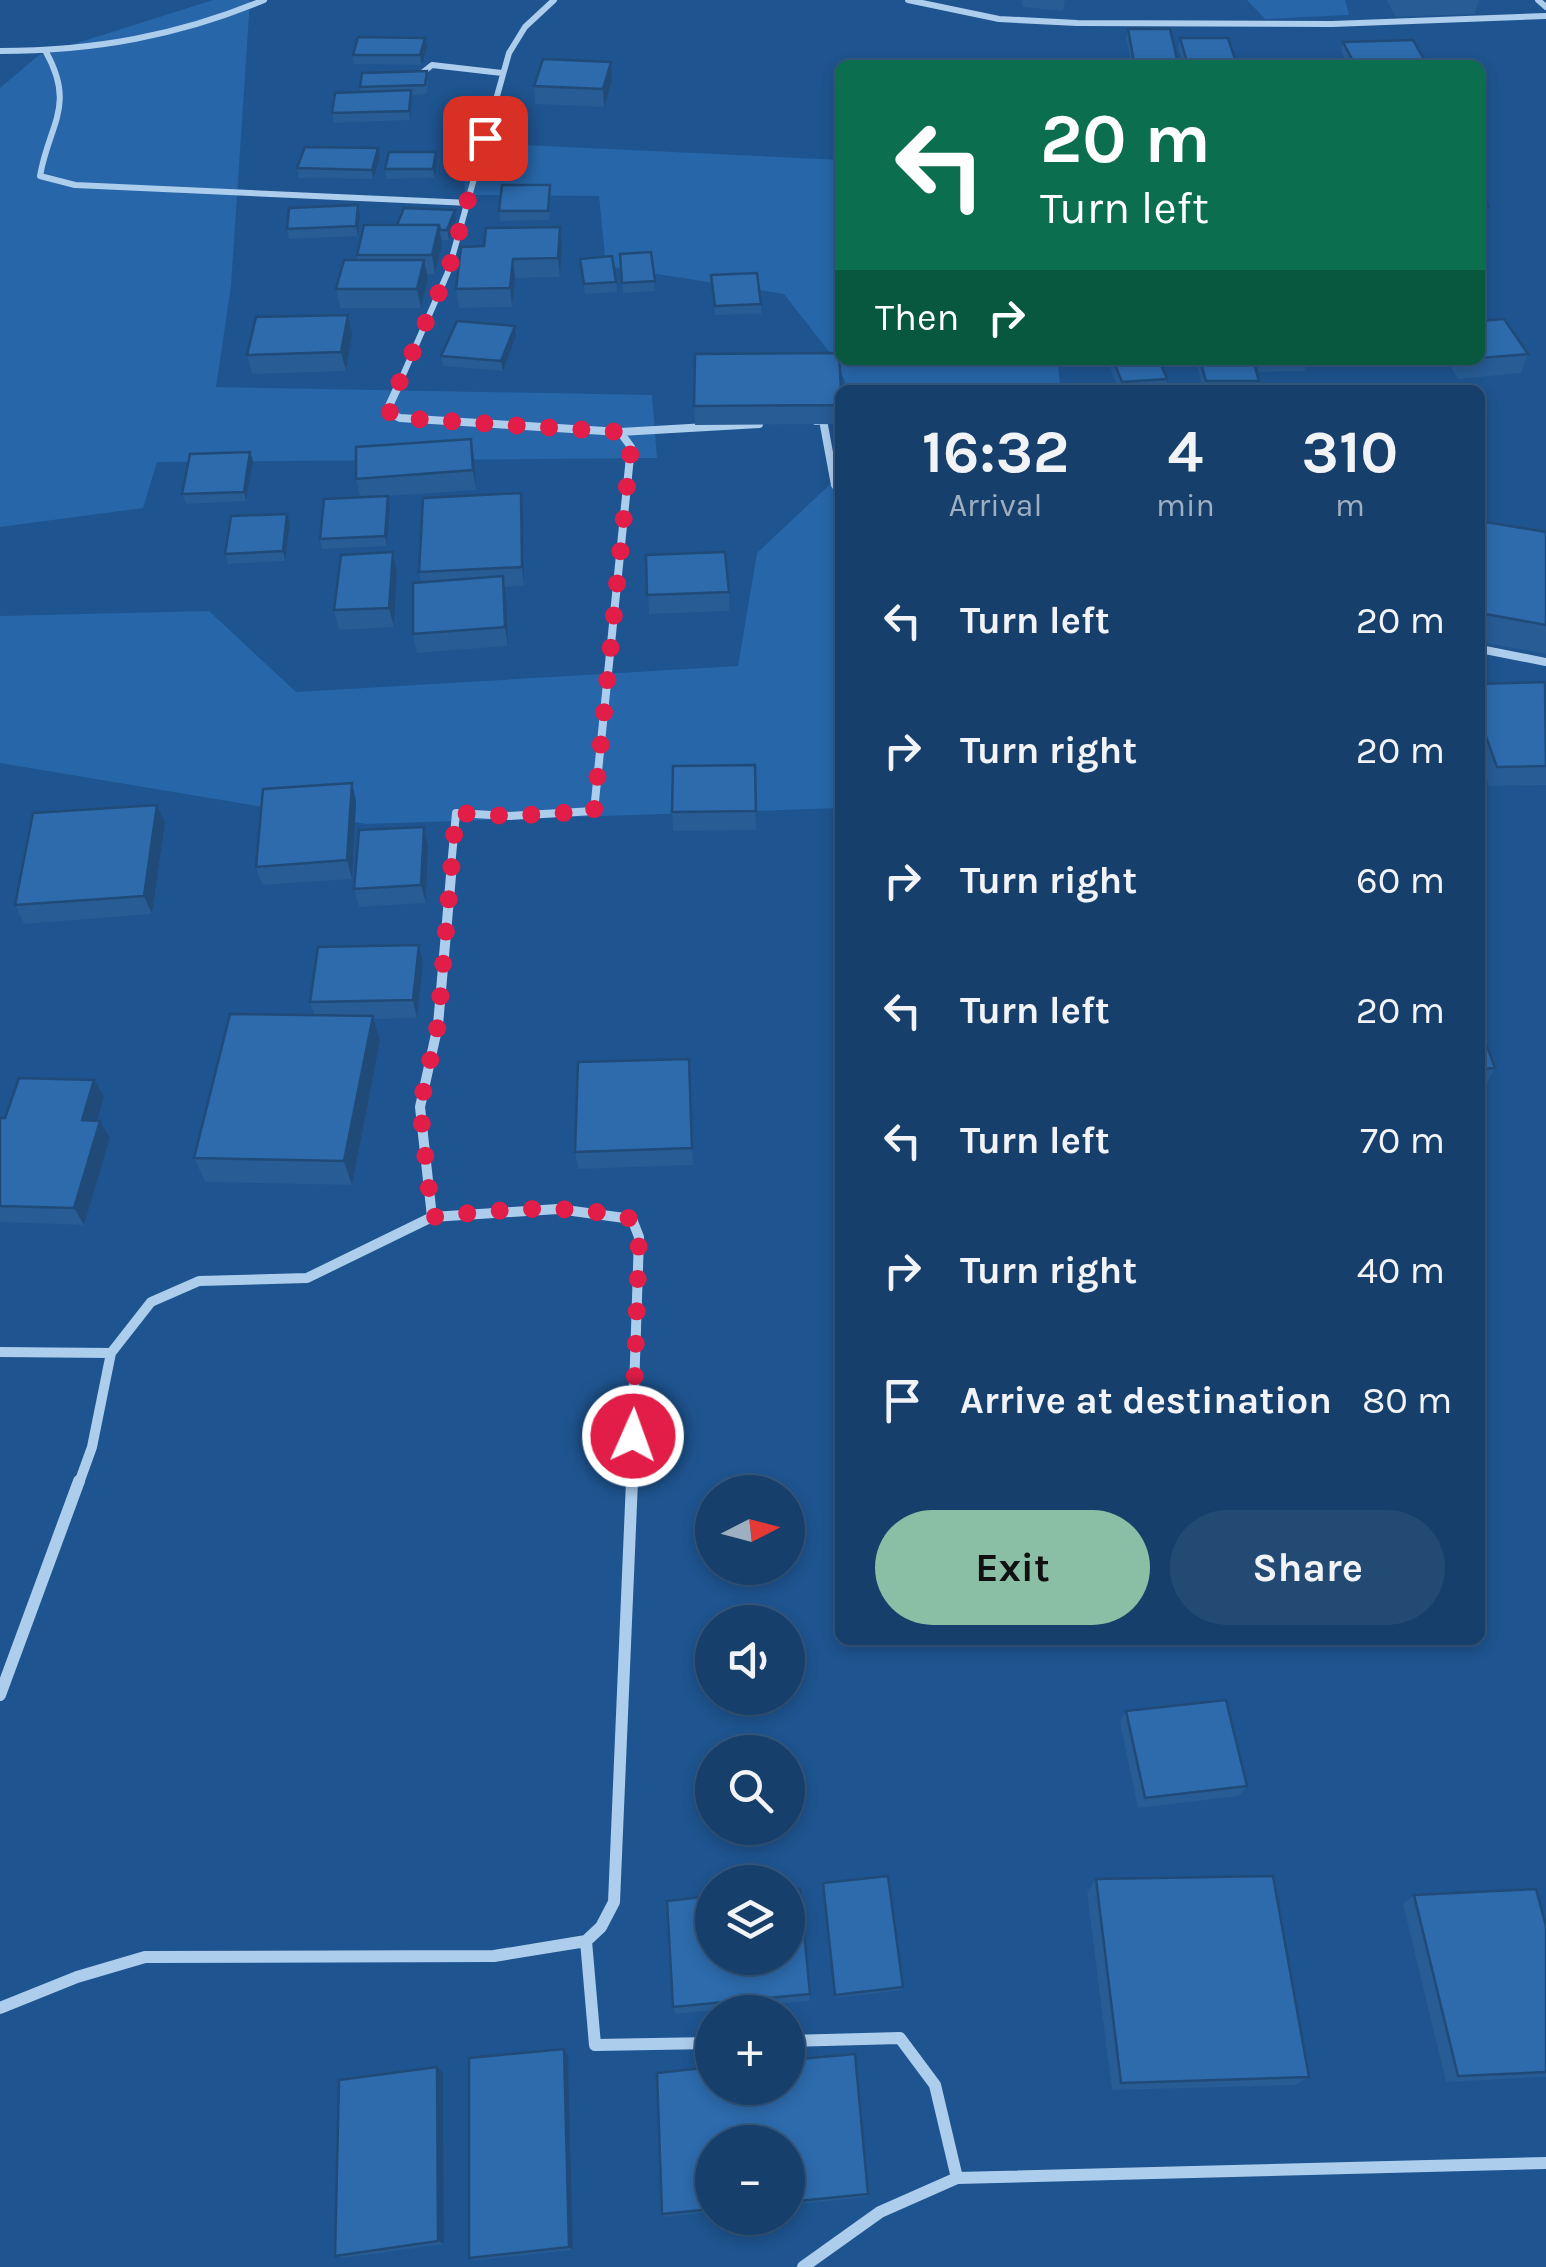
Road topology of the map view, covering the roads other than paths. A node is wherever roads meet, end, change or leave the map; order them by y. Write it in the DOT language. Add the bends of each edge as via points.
graph roads {
  1 [pos="264,0"];
  2 [pos="554,0"];
  3 [pos="908,0"];
  4 [pos="1538,0"];
  5 [pos="1546,7"];
  6 [pos="1546,16"];
  7 [pos="0,51"];
  8 [pos="46,52"];
  9 [pos="502,72"];
  10 [pos="416,77"];
  11 [pos="470,203"];
  12 [pos="804,421"];
  13 [pos="768,423"];
  14 [pos="620,432"];
  15 [pos="835,485"];
  16 [pos="1485,651"];
  17 [pos="1546,662"];
  18 [pos="432,1217"];
  19 [pos="0,1352"];
  20 [pos="111,1354"];
  21 [pos="0,1695"];
  22 [pos="586,1941"];
  23 [pos="0,2008"];
  24 [pos="805,2041"];
  25 [pos="695,2042"];
  26 [pos="1546,2163"];
  27 [pos="957,2178"];
  28 [pos="803,2267"];
  1 -- 8 [label="street" via="163,38"];
  2 -- 9 [label="street" via="525,27"];
  3 -- 6 [label="street" via="1000,18 1076,22 1332,24"];
  4 -- 5 [label="street"];
  7 -- 8 [label="street"];
  8 -- 11 [label="street" via="63,85 63,105 41,169 46,180"];
  9 -- 10 [label="street" via="438,65"];
  9 -- 11 [label="street"];
  11 -- 14 [label="street" via="390,414"];
  12 -- 15 [label="street" via="823,420"];
  13 -- 14 [label="street"];
  14 -- 18 [label="street" via="631,447 594,811 456,813 438,1025 420,1107"];
  16 -- 17 [label="street"];
  18 -- 20 [label="street" via="308,1278 200,1281 151,1302"];
  18 -- 22 [label="street" via="603,1211 632,1219 639,1237 614,1902"];
  19 -- 20 [label="street"];
  20 -- 21 [label="street" via="92,1446"];
  22 -- 23 [label="street" via="494,1956 145,1957"];
  22 -- 25 [label="street" via="595,2045"];
  24 -- 27 [label="street" via="900,2038 935,2085"];
  26 -- 27 [label="street"];
  27 -- 28 [label="street" via="880,2212"];
}
